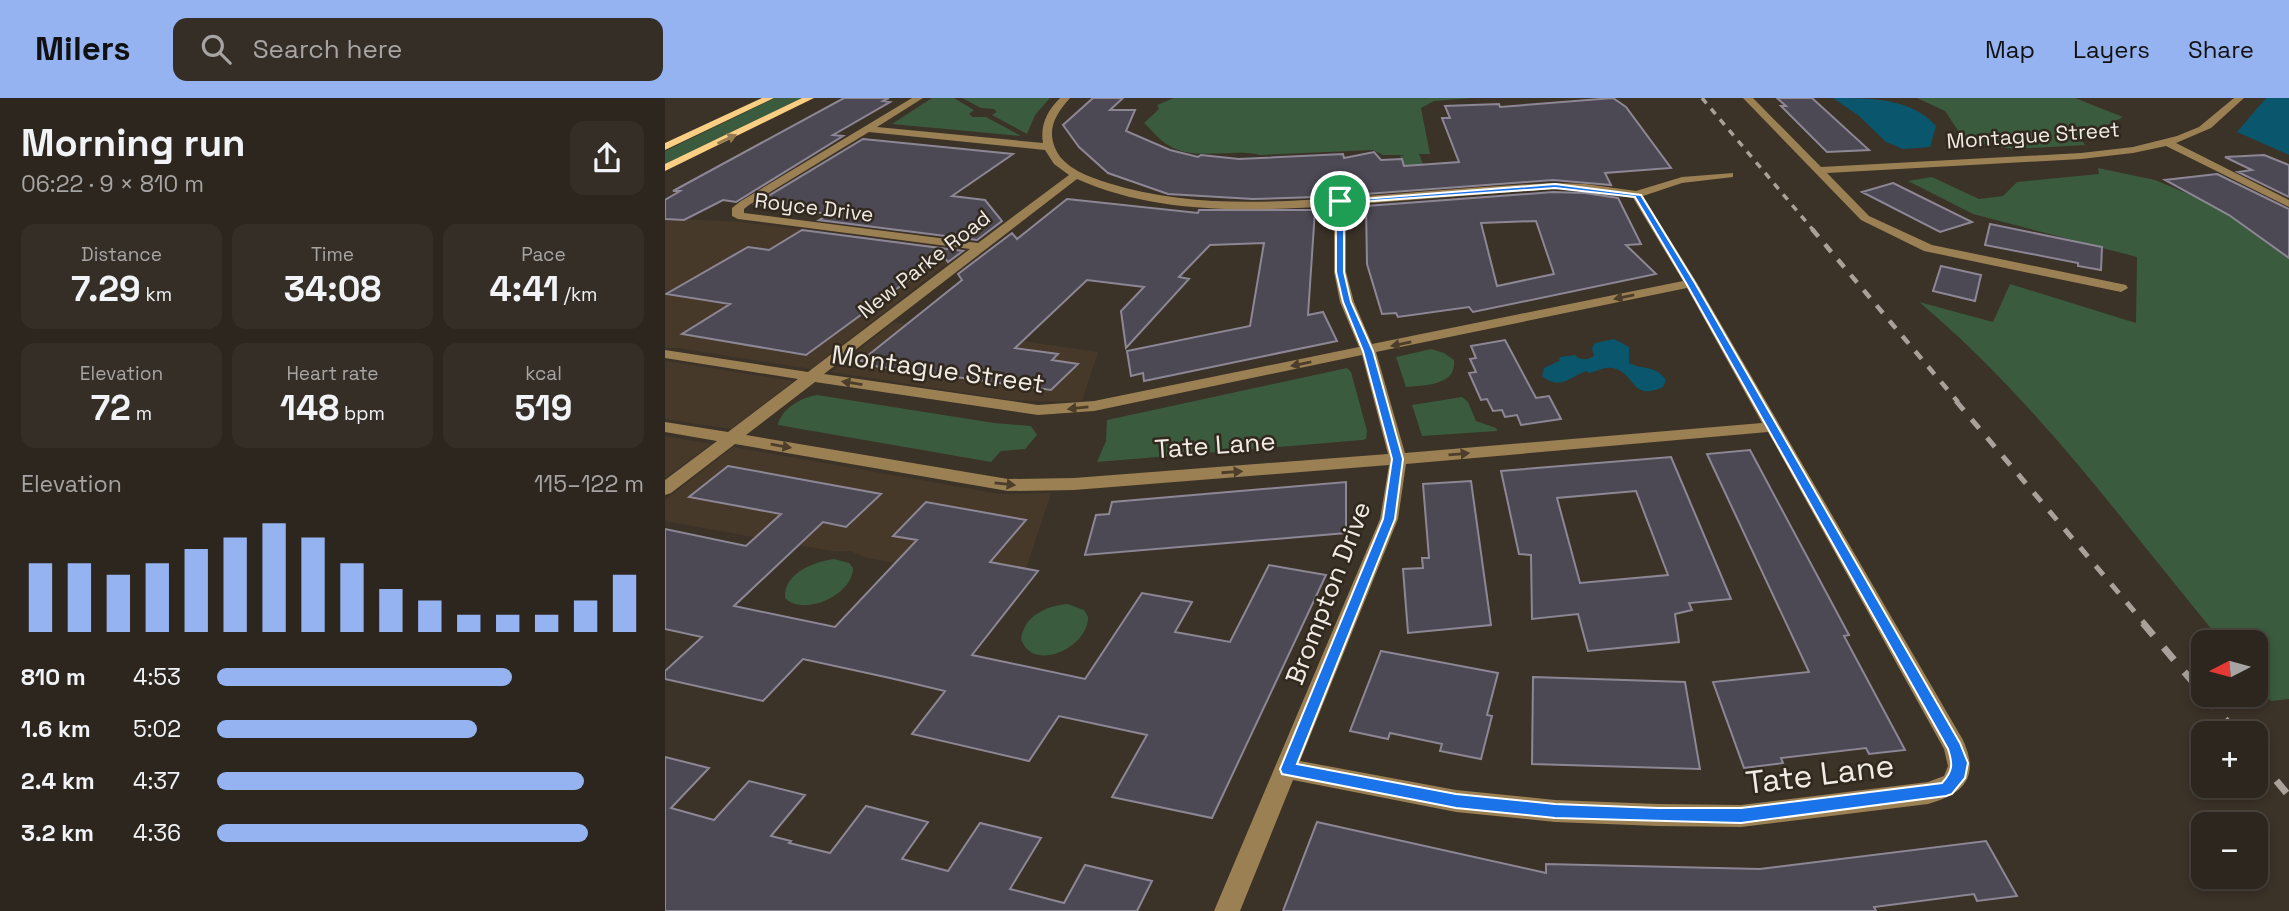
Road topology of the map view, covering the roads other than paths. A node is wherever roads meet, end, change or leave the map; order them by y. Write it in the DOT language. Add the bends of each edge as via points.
graph roads {
  1 [pos="769,98"];
  2 [pos="809,98"];
  3 [pos="918,98"];
  4 [pos="1065,98"];
  5 [pos="1748,98"];
  6 [pos="2239,98"];
  7 [pos="867,129"];
  8 [pos="2166,142"];
  9 [pos="1048,146"];
  10 [pos="665,147"];
  11 [pos="665,168"];
  12 [pos="1816,170"];
  13 [pos="1075,175"];
  14 [pos="1729,175"];
  15 [pos="1637,195"];
  16 [pos="1340,201"];
  17 [pos="2289,204"];
  18 [pos="979,247"];
  19 [pos="1691,283"];
  20 [pos="2121,288"];
  21 [pos="1368,351"];
  22 [pos="665,354"];
  23 [pos="813,377"];
  24 [pos="665,427"];
  25 [pos="1772,427"];
  26 [pos="732,438"];
  27 [pos="1398,459"];
  28 [pos="665,489"];
  29 [pos="1288,769"];
  30 [pos="1227,911"];
  1 -- 10 [label="main road"];
  11 -- 2 [label="main road, one-way"];
  3 -- 7 [label="street, Royce Drive"];
  4 -- 9 [label="street" via="1047,124"];
  5 -- 12 [label="street"];
  6 -- 8 [label="street, Montague Street" via="2202,129"];
  7 -- 9 [label="street"];
  7 -- 18 [label="street, Royce Drive" via="745,203 738,208 738,216"];
  8 -- 12 [label="street, Montague Street" via="2072,156"];
  8 -- 17 [label="street"];
  9 -- 13 [label="street"];
  12 -- 20 [label="street" via="1865,218 1928,248"];
  13 -- 16 [label="street" via="1131,196 1207,206"];
  13 -- 18 [label="street, New Parke Road"];
  14 -- 15 [label="street" via="1687,177"];
  15 -- 16 [label="street" via="1555,186"];
  15 -- 19 [label="street"];
  16 -- 21 [label="street, Brompton Drive" via="1340,272"];
  18 -- 23 [label="street, New Parke Road"];
  19 -- 21 [label="street, one-way"];
  19 -- 25 [label="street, Tate Lane"];
  21 -- 23 [label="street, Montague Street, one-way" via="1063,409 1003,407"];
  21 -- 27 [label="street, Brompton Drive"];
  22 -- 23 [label="street, Montague Street"];
  23 -- 26 [label="street, New Parke Road"];
  24 -- 26 [label="street, Tate Lane"];
  27 -- 25 [label="street, Tate Lane, one-way"];
  25 -- 29 [label="street, Tate Lane" via="1955,747 1960,763 1957,778 1946,789 1741,816 1658,815 1456,801"];
  26 -- 27 [label="street, Tate Lane, one-way" via="1008,485"];
  26 -- 28 [label="street, New Parke Road"];
  27 -- 29 [label="street, Brompton Drive" via="1389,519"];
  29 -- 30 [label="street, Brompton Drive"];
}
